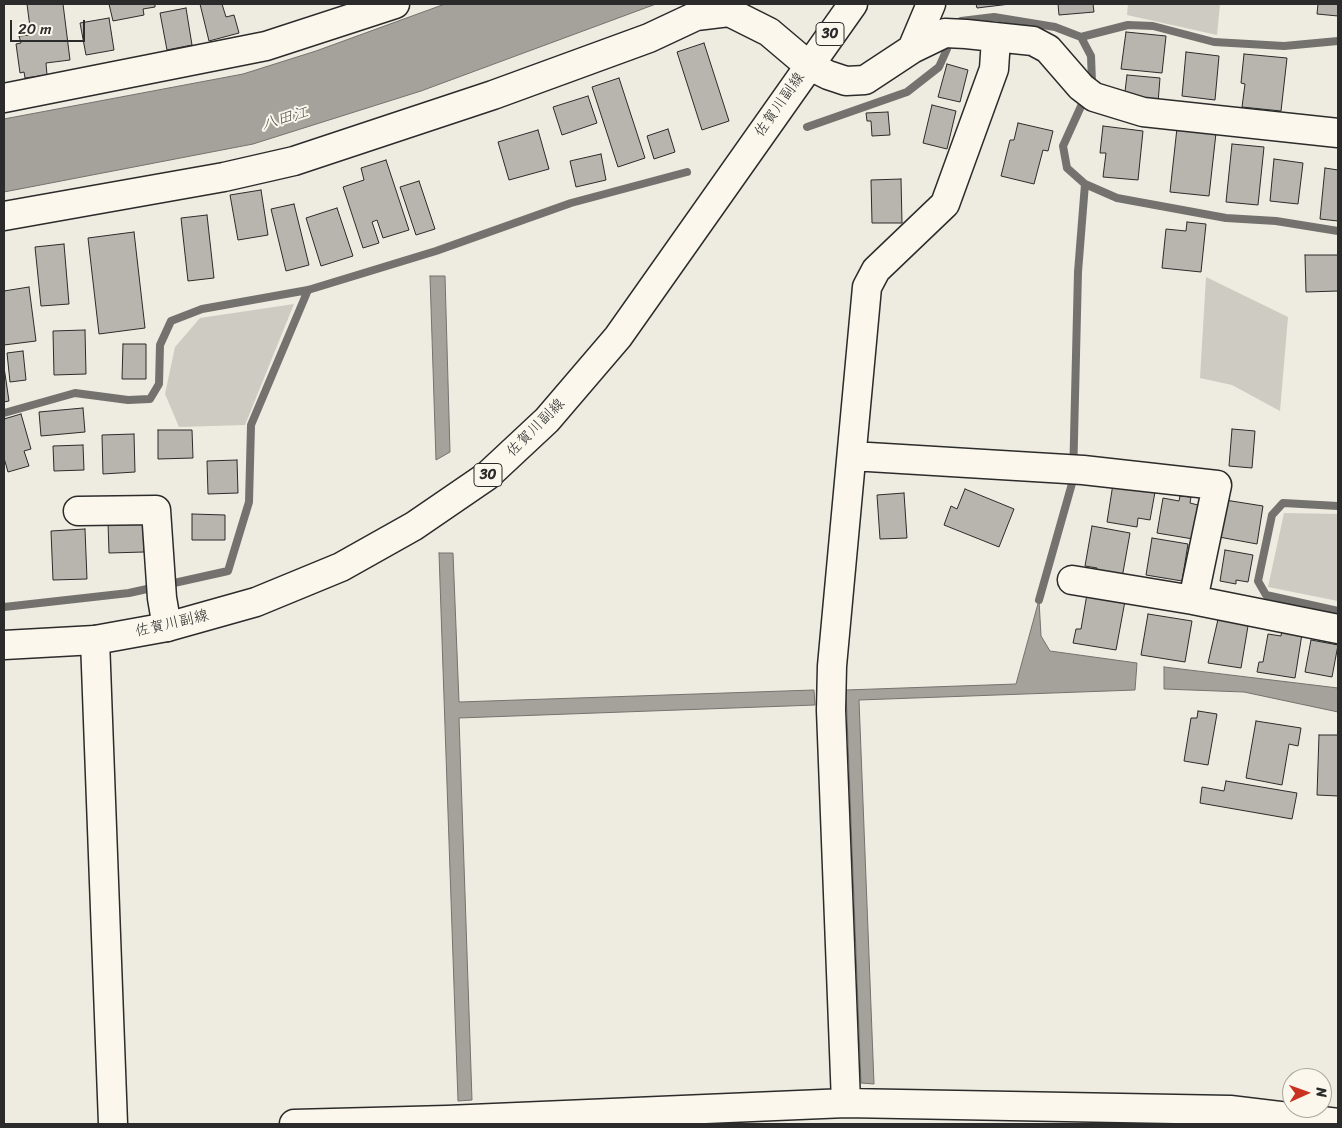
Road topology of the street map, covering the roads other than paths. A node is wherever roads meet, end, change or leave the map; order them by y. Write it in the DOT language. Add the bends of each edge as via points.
graph roads {
  1 [pos="395,4"];
  2 [pos="852,4"];
  3 [pos="931,4"];
  4 [pos="996,38"];
  5 [pos="912,49"];
  6 [pos="808,65"];
  7 [pos="4,98"];
  8 [pos="1338,133"];
  9 [pos="4,216"];
  10 [pos="852,456"];
  11 [pos="78,511"];
  12 [pos="1072,580"];
  13 [pos="1193,600"];
  14 [pos="167,626"];
  15 [pos="1338,629"];
  16 [pos="95,640"];
  17 [pos="4,644"];
  18 [pos="846,1103"];
  19 [pos="113,1124"];
  20 [pos="294,1124"];
  21 [pos="1338,1124"];
  1 -- 7 [label="street" via="266,46"];
  2 -- 6 [label="street, 佐賀川副線 / 30"];
  3 -- 5 [label="street"];
  4 -- 5 [label="street" via="946,33"];
  4 -- 8 [label="street" via="1033,41 1048,49 1087,92 1143,112"];
  4 -- 10 [label="street" via="994,69 945,204 876,270 867,287"];
  5 -- 6 [label="street" via="865,80 846,81"];
  6 -- 9 [label="street" via="769,32 729,12 696,16 649,38 502,92 294,161 224,177"];
  6 -- 14 [label="street, 佐賀川副線 / 30" via="618,336 546,420 487,476 414,526 341,567 256,602"];
  10 -- 13 [label="street" via="1071,469 1217,485"];
  10 -- 18 [label="street" via="832,666 831,710"];
  11 -- 14 [label="street" via="156,510"];
  12 -- 13 [label="street"];
  13 -- 15 [label="street"];
  14 -- 16 [label="street, 佐賀川副線 / 30"];
  16 -- 17 [label="street, 佐賀川副線 / 30"];
  16 -- 19 [label="street"];
  18 -- 20 [label="street"];
  18 -- 21 [label="street" via="1230,1110"];
}
